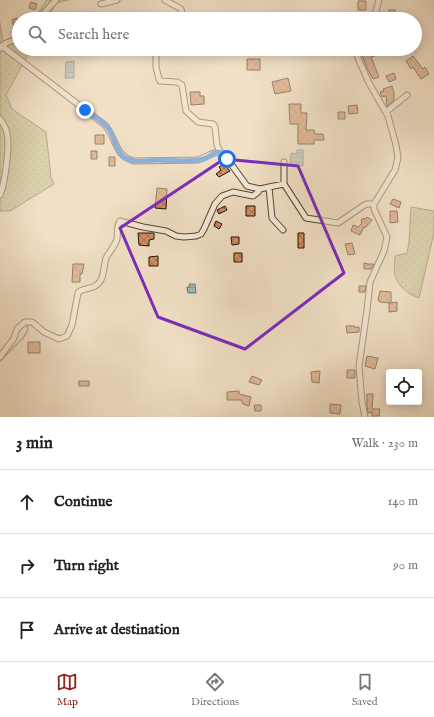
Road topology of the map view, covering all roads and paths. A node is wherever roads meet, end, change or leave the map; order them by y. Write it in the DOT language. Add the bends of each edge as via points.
graph roads {
  1 [pos="56,0"];
  2 [pos="117,0"];
  3 [pos="165,0"];
  4 [pos="379,0"];
  5 [pos="101,4"];
  6 [pos="45,12"];
  7 [pos="182,12"];
  8 [pos="376,12"];
  9 [pos="12,41"];
  10 [pos="1,48"];
  11 [pos="12,55"];
  12 [pos="14,56"];
  13 [pos="156,56"];
  14 [pos="358,56"];
  15 [pos="407,95"];
  16 [pos="386,112"];
  17 [pos="0,119"];
  18 [pos="220,152"];
  19 [pos="284,162"];
  20 [pos="284,184"];
  21 [pos="269,187"];
  22 [pos="260,189"];
  23 [pos="0,195"];
  24 [pos="374,204"];
  25 [pos="284,230"];
  26 [pos="0,357"];
  27 [pos="365,417"];
  1 -- 6 [label="street"];
  2 -- 5 [label="street"];
  3 -- 7 [label="street" via="181,9"];
  4 -- 8 [label="street"];
  9 -- 10 [label="street"];
  10 -- 11 [label="street"];
  12 -- 18 [label="street" via="105,125 125,158 134,161 197,160"];
  13 -- 18 [label="street" via="160,81 177,82 182,85 186,111 198,122 213,124"];
  14 -- 16 [label="street" via="366,78"];
  15 -- 16 [label="street"];
  16 -- 24 [label="street" via="398,158 395,170"];
  17 -- 23 [label="street" via="7,134 5,180"];
  18 -- 22 [label="street" via="247,186"];
  19 -- 20 [label="street"];
  20 -- 21 [label="street"];
  20 -- 24 [label="street" via="306,218 338,222 366,204"];
  21 -- 22 [label="street"];
  21 -- 25 [label="street" via="272,218"];
  22 -- 26 [label="street" via="253,196 233,192 222,196 215,204 201,234 196,236 176,236 166,231 120,221 117,238 107,256 102,278 92,288 78,293 72,325 67,336 59,339 44,332 32,322 25,322"];
  24 -- 27 [label="street" via="387,238 370,282 359,366"];
}
